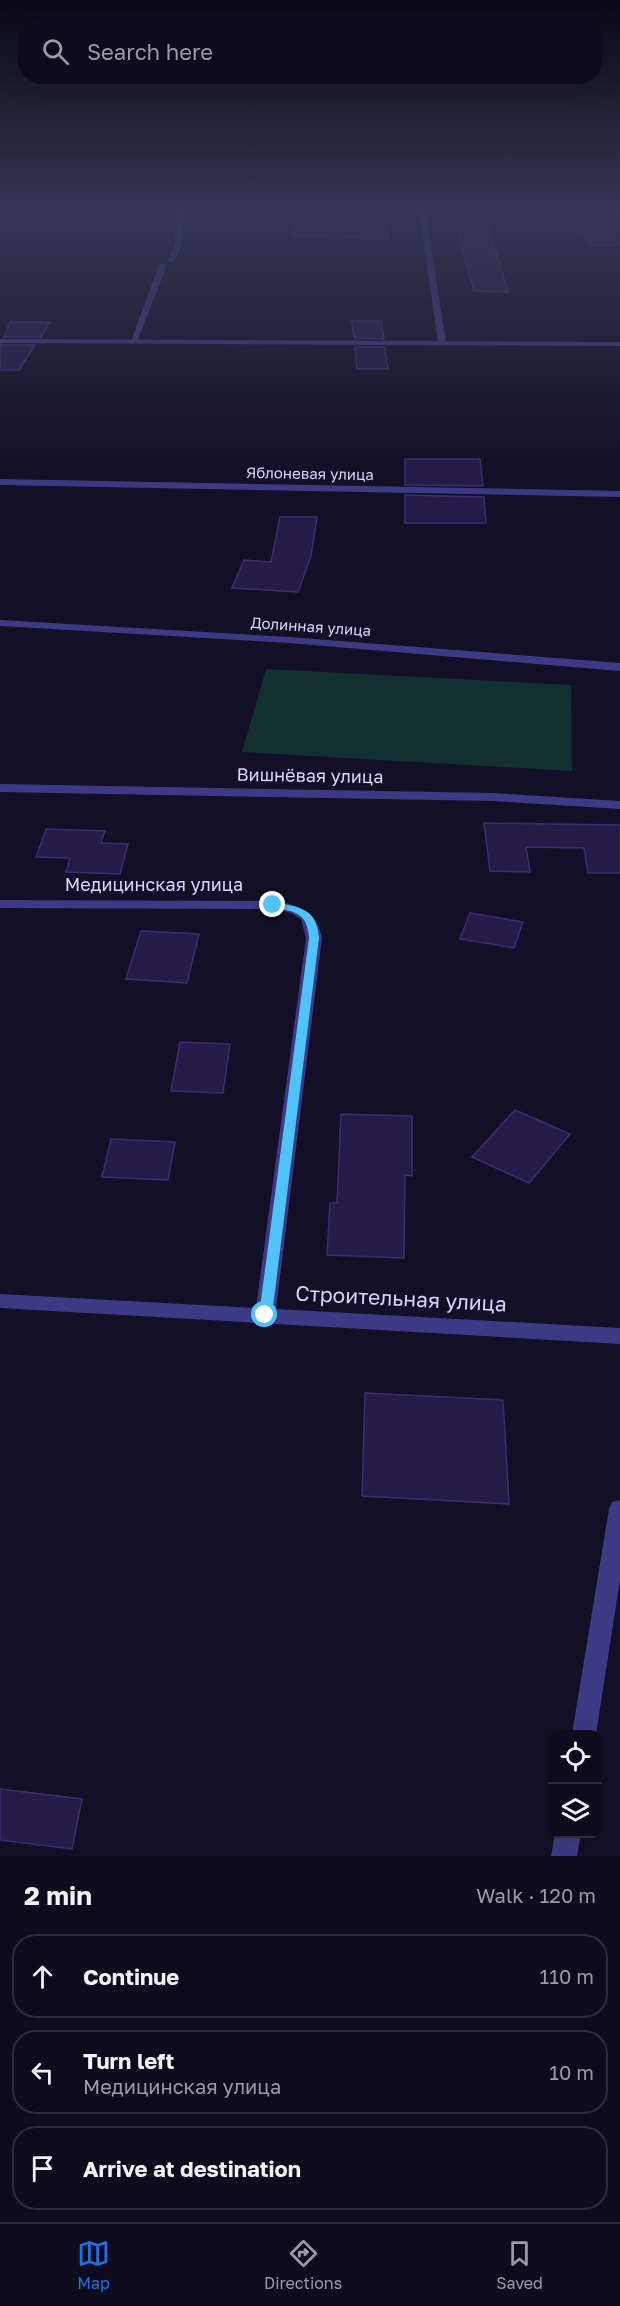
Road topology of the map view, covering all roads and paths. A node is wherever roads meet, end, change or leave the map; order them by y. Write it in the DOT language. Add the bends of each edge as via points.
graph roads {
  1 [pos="151,297"];
  2 [pos="435,297"];
  3 [pos="0,341"];
  4 [pos="133,342"];
  5 [pos="442,342"];
  6 [pos="620,344"];
  7 [pos="0,482"];
  8 [pos="620,494"];
  9 [pos="0,623"];
  10 [pos="620,667"];
  11 [pos="0,788"];
  12 [pos="620,805"];
  13 [pos="0,904"];
  14 [pos="0,1301"];
  15 [pos="265,1315"];
  16 [pos="620,1336"];
  17 [pos="620,1509"];
  18 [pos="585,1730"];
  19 [pos="567,1838"];
  20 [pos="564,1856"];
  1 -- 4 [label="street"];
  2 -- 5 [label="street"];
  3 -- 4 [label="street"];
  4 -- 5 [label="street"];
  5 -- 6 [label="street"];
  7 -- 8 [label="street, Яблоневая улица"];
  9 -- 10 [label="street, Долинная улица" via="289,640"];
  11 -- 12 [label="street, Вишнёвая улица" via="494,797"];
  13 -- 15 [label="street, Медицинская улица" via="273,905 307,915 314,938"];
  14 -- 15 [label="street, Строительная улица"];
  15 -- 16 [label="street, Строительная улица"];
  17 -- 18 [label="street"];
  19 -- 20 [label="street"];
}
